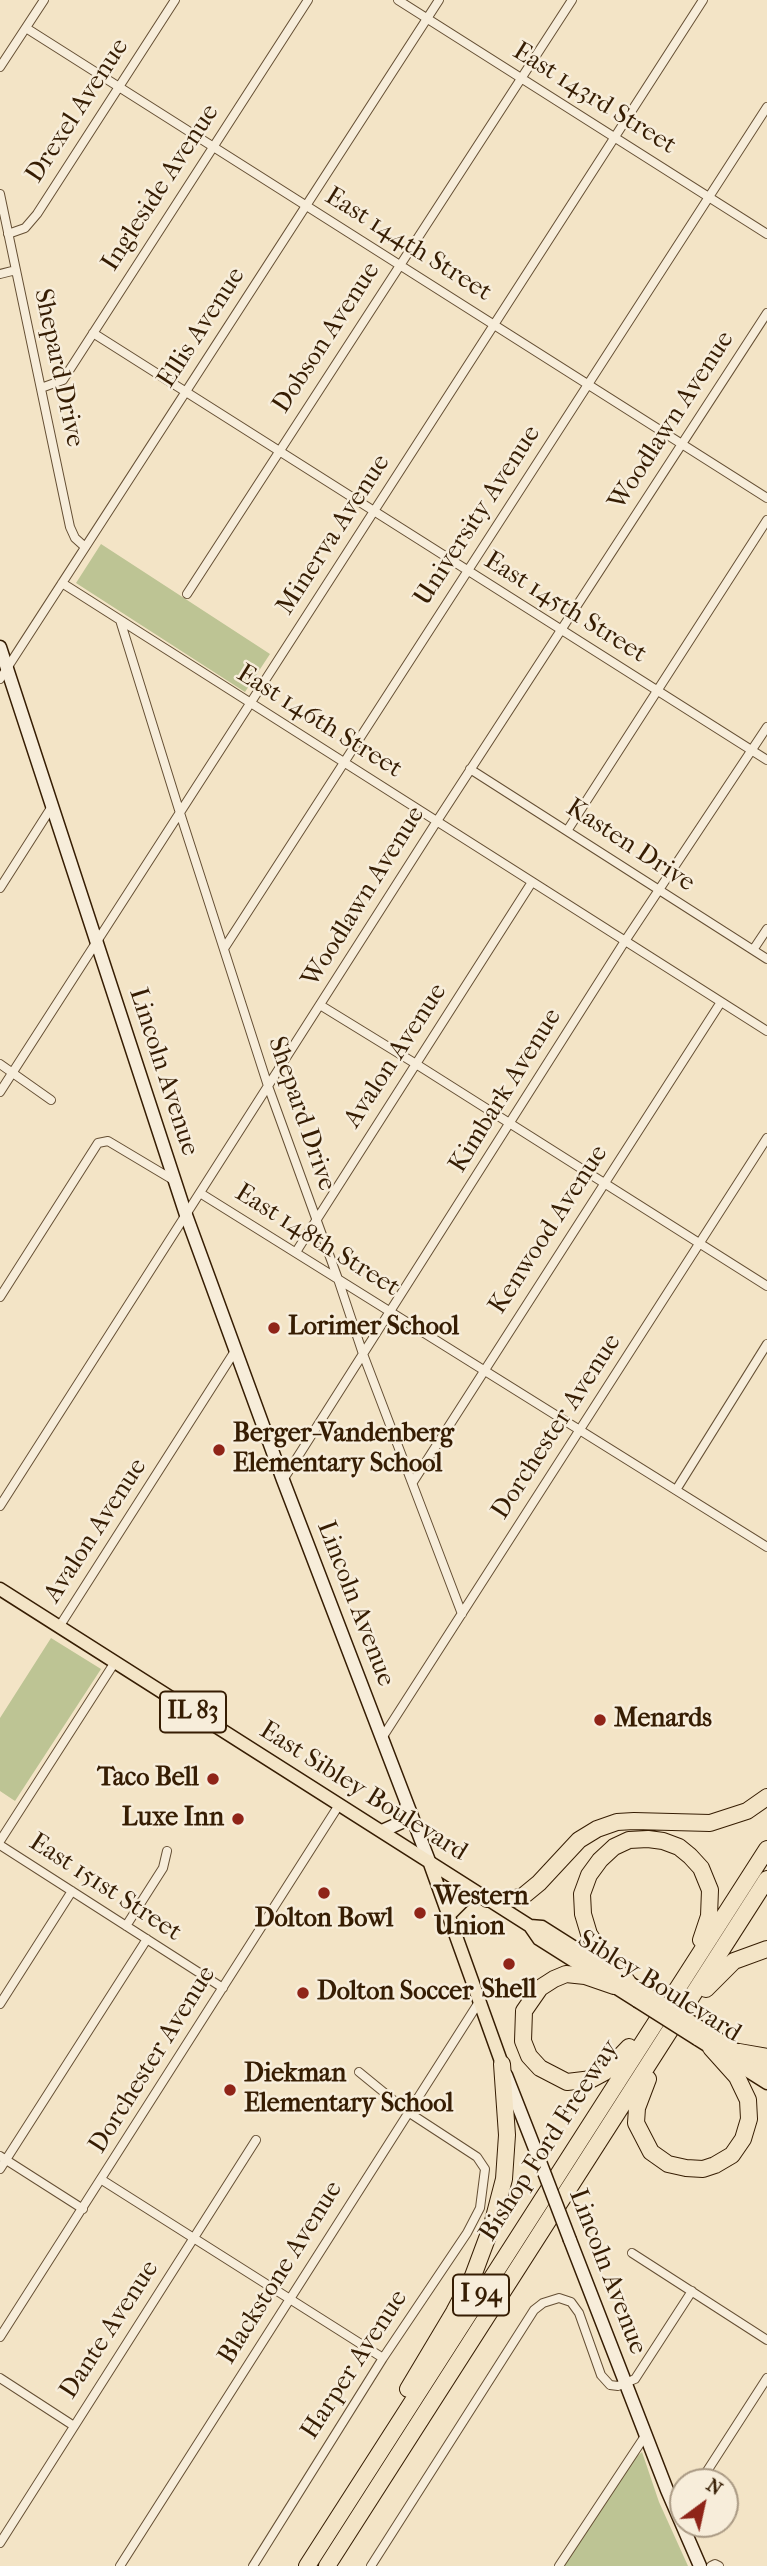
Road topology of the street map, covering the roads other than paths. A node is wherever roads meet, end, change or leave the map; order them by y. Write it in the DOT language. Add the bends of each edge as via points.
graph roads {
  1 [pos="44,0"];
  2 [pos="175,0"];
  3 [pos="308,0"];
  4 [pos="398,0"];
  5 [pos="439,0"];
  6 [pos="572,0"];
  7 [pos="703,0"];
  8 [pos="427,19"];
  9 [pos="26,28"];
  10 [pos="0,67"];
  11 [pos="521,78"];
  12 [pos="119,87"];
  13 [pos="767,107"];
  14 [pos="615,138"];
  15 [pos="213,147"];
  16 [pos="0,194"];
  17 [pos="709,197"];
  18 [pos="306,206"];
  19 [pos="8,234"];
  20 [pos="767,234"];
  21 [pos="400,265"];
  22 [pos="16,270"];
  23 [pos="0,274"];
  24 [pos="767,313"];
  25 [pos="494,325"];
  26 [pos="93,333"];
  27 [pos="588,384"];
  28 [pos="41,388"];
  29 [pos="186,392"];
  30 [pos="682,444"];
  31 [pos="279,451"];
  32 [pos="767,498"];
  33 [pos="374,512"];
  34 [pos="767,520"];
  35 [pos="85,547"];
  36 [pos="468,571"];
  37 [pos="62,583"];
  38 [pos="187,594"];
  39 [pos="120,620"];
  40 [pos="561,630"];
  41 [pos="0,646"];
  42 [pos="3,674"];
  43 [pos="657,691"];
  44 [pos="251,704"];
  45 [pos="767,727"];
  46 [pos="752,750"];
  47 [pos="767,760"];
  48 [pos="344,763"];
  49 [pos="471,769"];
  50 [pos="51,808"];
  51 [pos="180,813"];
  52 [pos="437,821"];
  53 [pos="568,831"];
  54 [pos="532,882"];
  55 [pos="0,888"];
  56 [pos="659,890"];
  57 [pos="767,929"];
  58 [pos="625,941"];
  59 [pos="96,942"];
  60 [pos="225,947"];
  61 [pos="753,950"];
  62 [pos="767,959"];
  63 [pos="721,1002"];
  64 [pos="320,1006"];
  65 [pos="767,1031"];
  66 [pos="0,1064"];
  67 [pos="416,1064"];
  68 [pos="13,1072"];
  69 [pos="268,1086"];
  70 [pos="0,1092"];
  71 [pos="51,1101"];
  72 [pos="510,1124"];
  73 [pos="767,1138"];
  74 [pos="174,1181"];
  75 [pos="604,1183"];
  76 [pos="201,1193"];
  77 [pos="186,1215"];
  78 [pos="316,1221"];
  79 [pos="698,1243"];
  80 [pos="296,1252"];
  81 [pos="338,1279"];
  82 [pos="767,1286"];
  83 [pos="0,1297"];
  84 [pos="390,1311"];
  85 [pos="767,1344"];
  86 [pos="235,1351"];
  87 [pos="363,1354"];
  88 [pos="484,1370"];
  89 [pos="580,1430"];
  90 [pos="283,1480"];
  91 [pos="413,1482"];
  92 [pos="676,1490"];
  93 [pos="0,1506"];
  94 [pos="767,1547"];
  95 [pos="0,1589"];
  96 [pos="462,1614"];
  97 [pos="59,1627"];
  98 [pos="115,1662"];
  99 [pos="382,1738"];
  100 [pos="767,1797"];
  101 [pos="406,1803"];
  102 [pos="339,1805"];
  103 [pos="382,1831"];
  104 [pos="0,1843"];
  105 [pos="767,1849"];
  106 [pos="167,1852"];
  107 [pos="429,1861"];
  108 [pos="767,1879"];
  109 [pos="72,1891"];
  110 [pos="485,1897"];
  111 [pos="448,1916"];
  112 [pos="126,1926"];
  113 [pos="530,1926"];
  114 [pos="147,1939"];
  115 [pos="767,1949"];
  116 [pos="691,1967"];
  117 [pos="620,1983"];
  118 [pos="223,1988"];
  119 [pos="479,2002"];
  120 [pos="0,2004"];
  121 [pos="683,2010"];
  122 [pos="654,2024"];
  123 [pos="704,2039"];
  124 [pos="739,2052"];
  125 [pos="653,2057"];
  126 [pos="767,2057"];
  127 [pos="502,2064"];
  128 [pos="767,2070"];
  129 [pos="359,2072"];
  130 [pos="767,2083"];
  131 [pos="408,2112"];
  132 [pos="256,2140"];
  133 [pos="3,2157"];
  134 [pos="0,2169"];
  135 [pos="102,2180"];
  136 [pos="83,2209"];
  137 [pos="194,2238"];
  138 [pos="632,2253"];
  139 [pos="692,2291"];
  140 [pos="289,2298"];
  141 [pos="0,2337"];
  142 [pos="767,2340"];
  143 [pos="383,2358"];
  144 [pos="0,2378"];
  145 [pos="767,2378"];
  146 [pos="626,2384"];
  147 [pos="74,2426"];
  148 [pos="645,2436"];
  149 [pos="709,2468"];
  150 [pos="669,2489"];
  151 [pos="341,2512"];
  152 [pos="689,2538"];
  153 [pos="0,2543"];
  154 [pos="120,2566"];
  155 [pos="253,2566"];
  156 [pos="307,2566"];
  157 [pos="327,2566"];
  158 [pos="371,2566"];
  159 [pos="559,2566"];
  160 [pos="700,2566"];
  161 [pos="710,2566"];
  162 [pos="719,2566"];
  1 -- 9 [label="street"];
  2 -- 12 [label="street, Drexel Avenue"];
  3 -- 15 [label="street, Ingleside Avenue"];
  4 -- 8 [label="street, East 143rd Street"];
  5 -- 8 [label="street, Ellis Avenue"];
  6 -- 11 [label="street, Dobson Avenue"];
  7 -- 14 [label="street, Minerva Avenue"];
  8 -- 11 [label="street, East 143rd Street"];
  8 -- 18 [label="street, Ellis Avenue"];
  9 -- 10 [label="street"];
  9 -- 12 [label="street, East 144th Street"];
  11 -- 14 [label="street, East 143rd Street"];
  11 -- 21 [label="street, Dobson Avenue"];
  12 -- 15 [label="street, East 144th Street"];
  12 -- 19 [label="street, Drexel Avenue" via="31,223"];
  13 -- 17 [label="street, University Avenue"];
  14 -- 17 [label="street, East 143rd Street"];
  14 -- 25 [label="street, Minerva Avenue"];
  15 -- 18 [label="street, East 144th Street"];
  15 -- 26 [label="street, Ingleside Avenue"];
  16 -- 19 [label="street, Shepard Drive"];
  17 -- 20 [label="street, East 143rd Street"];
  17 -- 27 [label="street, University Avenue"];
  18 -- 21 [label="street, East 144th Street"];
  18 -- 29 [label="street, Ellis Avenue"];
  19 -- 22 [label="street, Shepard Drive"];
  21 -- 25 [label="street, East 144th Street"];
  21 -- 31 [label="street, Dobson Avenue"];
  22 -- 23 [label="street"];
  22 -- 28 [label="street, Shepard Drive"];
  24 -- 30 [label="street, Woodlawn Avenue"];
  25 -- 27 [label="street, East 144th Street"];
  25 -- 33 [label="street, Minerva Avenue"];
  26 -- 28 [label="street, Ingleside Avenue" via="63,380"];
  26 -- 29 [label="street, East 145th Street"];
  27 -- 30 [label="street, East 144th Street"];
  27 -- 36 [label="street, University Avenue"];
  28 -- 35 [label="street, Shepard Drive" via="70,527"];
  29 -- 31 [label="street, East 145th Street"];
  29 -- 35 [label="street, Ellis Avenue"];
  30 -- 32 [label="street, East 144th Street"];
  30 -- 40 [label="street, Woodlawn Avenue"];
  31 -- 33 [label="street, East 145th Street"];
  31 -- 38 [label="street, Dobson Avenue"];
  33 -- 36 [label="street, East 145th Street"];
  33 -- 44 [label="street, Minerva Avenue"];
  34 -- 43 [label="street"];
  35 -- 37 [label="street, Ellis Avenue"];
  36 -- 40 [label="street, East 145th Street"];
  36 -- 48 [label="street, University Avenue"];
  37 -- 39 [label="street, East 146th Street"];
  37 -- 42 [label="street, Ellis Avenue"];
  39 -- 44 [label="street, East 146th Street"];
  39 -- 51 [label="street, Shepard Drive"];
  40 -- 43 [label="street, East 145th Street"];
  40 -- 49 [label="street, Woodlawn Avenue"];
  41 -- 42 [label="street, Lincoln Avenue"];
  42 -- 50 [label="street, Lincoln Avenue"];
  43 -- 46 [label="street, East 145th Street"];
  43 -- 53 [label="street"];
  44 -- 48 [label="street, East 146th Street"];
  44 -- 51 [label="street, Minerva Avenue"];
  45 -- 46 [label="street, Kimbark Avenue"];
  46 -- 47 [label="street, East 145th Street"];
  46 -- 56 [label="street, Kimbark Avenue"];
  48 -- 52 [label="street, East 146th Street"];
  48 -- 60 [label="street, University Avenue"];
  49 -- 52 [label="street, Woodlawn Avenue"];
  49 -- 53 [label="street, Kasten Drive"];
  50 -- 55 [label="street"];
  50 -- 59 [label="street, Lincoln Avenue"];
  51 -- 59 [label="street, Minerva Avenue"];
  51 -- 60 [label="street, Shepard Drive"];
  52 -- 54 [label="street, East 146th Street"];
  52 -- 64 [label="street, Woodlawn Avenue"];
  53 -- 56 [label="street, Kasten Drive"];
  54 -- 58 [label="street, East 146th Street"];
  54 -- 67 [label="street, Avalon Avenue"];
  56 -- 58 [label="street, Kimbark Avenue"];
  56 -- 61 [label="street, Kasten Drive"];
  57 -- 61 [label="street"];
  58 -- 63 [label="street, East 146th Street"];
  58 -- 72 [label="street, Kimbark Avenue"];
  59 -- 68 [label="street, Minerva Avenue"];
  59 -- 74 [label="street, Lincoln Avenue"];
  60 -- 69 [label="street, Shepard Drive"];
  61 -- 62 [label="street, Kasten Drive"];
  63 -- 65 [label="street, East 146th Street"];
  63 -- 75 [label="street, Kenwood Avenue"];
  64 -- 67 [label="street"];
  64 -- 69 [label="street, Woodlawn Avenue"];
  66 -- 68 [label="street"];
  67 -- 72 [label="street"];
  67 -- 78 [label="street, Avalon Avenue"];
  68 -- 70 [label="street, Minerva Avenue"];
  68 -- 71 [label="street"];
  69 -- 76 [label="street, Woodlawn Avenue"];
  69 -- 78 [label="street, Shepard Drive"];
  72 -- 75 [label="street"];
  72 -- 84 [label="street, Kimbark Avenue"];
  73 -- 79 [label="street, Dorchester Avenue"];
  74 -- 77 [label="street, Lincoln Avenue"];
  74 -- 83 [label="street" via="108,1141 94,1147"];
  75 -- 79 [label="street"];
  75 -- 88 [label="street, Kenwood Avenue"];
  76 -- 77 [label="street, Woodlawn Avenue"];
  76 -- 80 [label="street, East 148th Street"];
  77 -- 86 [label="street, Lincoln Avenue"];
  77 -- 93 [label="street, Woodlawn Avenue"];
  78 -- 80 [label="street, Avalon Avenue"];
  78 -- 81 [label="street, Shepard Drive"];
  79 -- 82 [label="street"];
  79 -- 89 [label="street, Dorchester Avenue"];
  80 -- 81 [label="street, East 148th Street"];
  81 -- 84 [label="street, East 148th Street"];
  81 -- 87 [label="street, Shepard Drive"];
  84 -- 87 [label="street, Kimbark Avenue"];
  84 -- 88 [label="street, East 148th Street"];
  85 -- 92 [label="street"];
  86 -- 90 [label="street, Lincoln Avenue"];
  86 -- 97 [label="street, Avalon Avenue"];
  87 -- 90 [label="street, Kimbark Avenue"];
  87 -- 91 [label="street, Shepard Drive"];
  88 -- 89 [label="street, East 148th Street"];
  88 -- 91 [label="street, Kenwood Avenue"];
  89 -- 92 [label="street, East 148th Street"];
  89 -- 96 [label="street, Dorchester Avenue"];
  90 -- 99 [label="street, Lincoln Avenue"];
  91 -- 96 [label="street, Shepard Drive"];
  92 -- 94 [label="street, East 148th Street"];
  95 -- 97 [label="main road, East Sibley Boulevard / IL 83"];
  96 -- 99 [label="street, Dorchester Avenue"];
  97 -- 98 [label="main road, East Sibley Boulevard / IL 83"];
  98 -- 102 [label="main road, East Sibley Boulevard / IL 83"];
  98 -- 104 [label="street"];
  99 -- 101 [label="street, Lincoln Avenue"];
  100 -- 110 [label="highway" via="747,1811 710,1823 634,1821 597,1829 579,1840 522,1897"];
  101 -- 103 [label="street" via="402,1822"];
  101 -- 107 [label="street, Lincoln Avenue"];
  102 -- 103 [label="main road, East Sibley Boulevard / IL 83"];
  102 -- 118 [label="street, Dorchester Avenue"];
  103 -- 107 [label="main road, East Sibley Boulevard / IL 83"];
  104 -- 109 [label="street, East 151st Street"];
  105 -- 116 [label="highway, Bishop Ford Freeway / I 94"];
  106 -- 112 [label="street" via="163,1868"];
  107 -- 110 [label="main road, East Sibley Boulevard / IL 83"];
  107 -- 111 [label="main road, Lincoln Avenue"];
  108 -- 121 [label="highway, Bishop Ford Freeway / I 94"];
  109 -- 112 [label="street, East 151st Street"];
  109 -- 120 [label="street"];
  110 -- 111 [label="main road" via="466,1898"];
  110 -- 113 [label="main road, East Sibley Boulevard / IL 83"];
  111 -- 119 [label="main road, Lincoln Avenue"];
  112 -- 114 [label="street, East 151st Street"];
  113 -- 117 [label="main road, Sibley Boulevard" via="539,1939"];
  114 -- 118 [label="street, East 151st Street"];
  114 -- 133 [label="street"];
  115 -- 121 [label="highway" via="734,1961"];
  116 -- 117 [label="highway" via="709,1916 707,1880 679,1847 648,1839 629,1840 600,1860 582,1894 589,1934"];
  116 -- 122 [label="highway, Bishop Ford Freeway / I 94"];
  117 -- 122 [label="highway" via="566,1974 540,1988 524,2011 523,2041 529,2056 566,2082 592,2079 616,2063"];
  117 -- 123 [label="main road, bridge"];
  118 -- 135 [label="street, Dorchester Avenue"];
  119 -- 127 [label="main road, Lincoln Avenue"];
  119 -- 131 [label="street, Blackstone Avenue"];
  121 -- 125 [label="highway, Bishop Ford Freeway / I 94"];
  122 -- 151 [label="highway, Bishop Ford Freeway / I 94"];
  123 -- 124 [label="main road, Sibley Boulevard"];
  123 -- 125 [label="highway" via="737,2077 748,2100 749,2119 732,2155 703,2169 668,2164 651,2152 636,2123"];
  123 -- 130 [label="main road, Sibley Boulevard"];
  124 -- 126 [label="highway"];
  124 -- 128 [label="main road, Sibley Boulevard"];
  125 -- 157 [label="highway, Bishop Ford Freeway / I 94"];
  127 -- 146 [label="street, Lincoln Avenue, bridge"];
  127 -- 151 [label="highway" via="507,2135 504,2179 492,2225 454,2312"];
  129 -- 131 [label="street"];
  131 -- 140 [label="street, Blackstone Avenue"];
  131 -- 143 [label="street, Harper Avenue" via="477,2157 485,2169 480,2208 467,2234"];
  132 -- 137 [label="street, Dante Avenue"];
  133 -- 134 [label="street"];
  133 -- 136 [label="street"];
  135 -- 136 [label="street, Dorchester Avenue"];
  135 -- 137 [label="street"];
  136 -- 141 [label="street, Dorchester Avenue"];
  137 -- 140 [label="street"];
  137 -- 147 [label="street, Dante Avenue"];
  138 -- 139 [label="street"];
  139 -- 142 [label="street"];
  139 -- 146 [label="street" via="635,2379"];
  140 -- 143 [label="street"];
  140 -- 154 [label="street, Blackstone Avenue"];
  143 -- 155 [label="street, Harper Avenue"];
  144 -- 147 [label="street"];
  145 -- 149 [label="street"];
  146 -- 148 [label="street, Lincoln Avenue"];
  146 -- 158 [label="street" via="610,2385 601,2375 571,2302 559,2298 543,2302"];
  147 -- 153 [label="street, Dante Avenue"];
  148 -- 150 [label="street, Lincoln Avenue"];
  148 -- 159 [label="street"];
  151 -- 156 [label="highway, Bishop Ford Freeway / I 94"];
  152 -- 160 [label="street, Lincoln Avenue"];
  161 -- 162 [label="street"];
}
